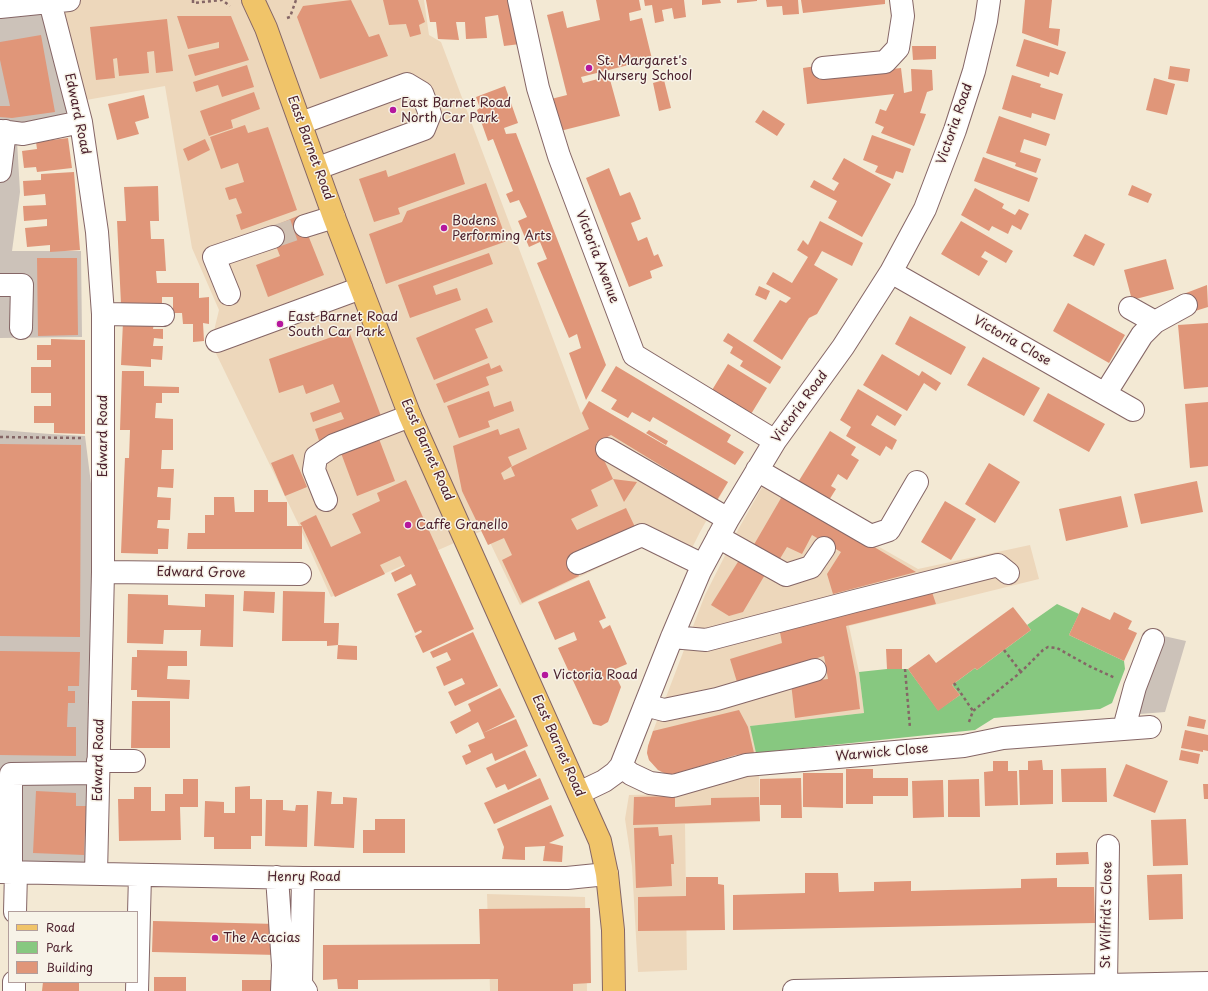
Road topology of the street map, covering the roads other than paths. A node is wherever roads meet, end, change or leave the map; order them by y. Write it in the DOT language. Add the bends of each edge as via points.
graph roads {
  1 [pos="253,0"];
  2 [pos="519,0"];
  3 [pos="901,0"];
  4 [pos="989,0"];
  5 [pos="51,1"];
  6 [pos="0,7"];
  7 [pos="823,68"];
  8 [pos="82,122"];
  9 [pos="301,123"];
  10 [pos="3,131"];
  11 [pos="318,168"];
  12 [pos="0,171"];
  13 [pos="334,217"];
  14 [pos="305,226"];
  15 [pos="273,237"];
  16 [pos="890,272"];
  17 [pos="0,285"];
  18 [pos="361,288"];
  19 [pos="229,294"];
  20 [pos="1186,305"];
  21 [pos="1130,308"];
  22 [pos="102,314"];
  23 [pos="163,315"];
  24 [pos="1155,322"];
  25 [pos="21,328"];
  26 [pos="217,341"];
  27 [pos="1105,394"];
  28 [pos="1133,410"];
  29 [pos="410,416"];
  30 [pos="775,441"];
  31 [pos="607,449"];
  32 [pos="757,470"];
  33 [pos="917,482"];
  34 [pos="326,500"];
  35 [pos="723,528"];
  36 [pos="824,548"];
  37 [pos="578,563"];
  38 [pos="703,565"];
  39 [pos="103,572"];
  40 [pos="1008,572"];
  41 [pos="300,574"];
  42 [pos="672,637"];
  43 [pos="1154,640"];
  44 [pos="815,670"];
  45 [pos="645,705"];
  46 [pos="1150,727"];
  47 [pos="1124,728"];
  48 [pos="134,761"];
  49 [pos="621,766"];
  50 [pos="98,767"];
  51 [pos="579,792"];
  52 [pos="1108,846"];
  53 [pos="9,872"];
  54 [pos="96,874"];
  55 [pos="607,874"];
  56 [pos="140,875"];
  57 [pos="277,877"];
  58 [pos="303,878"];
  59 [pos="15,911"];
  60 [pos="138,952"];
  61 [pos="1208,982"];
  62 [pos="1106,984"];
  63 [pos="1070,988"];
  64 [pos="282,991"];
  65 [pos="306,991"];
  66 [pos="614,991"];
  67 [pos="794,991"];
  1 -- 9 [label="main road, East Barnet Road"];
  2 -- 30 [label="street, Victoria Avenue" via="538,88 559,156 634,355"];
  3 -- 7 [label="street" via="903,16 898,48 885,62"];
  4 -- 16 [label="street, Victoria Road" via="974,70 955,130 924,209"];
  5 -- 6 [label="street"];
  5 -- 8 [label="street, Edward Road"];
  8 -- 10 [label="street" via="23,134"];
  8 -- 22 [label="street, Edward Road" via="97,232"];
  9 -- 11 [label="main road, East Barnet Road"];
  9 -- 11 [label="street" via="407,84 422,93 430,114 424,129"];
  10 -- 12 [label="street"];
  11 -- 13 [label="main road, East Barnet Road"];
  13 -- 14 [label="street"];
  13 -- 18 [label="main road, East Barnet Road"];
  15 -- 19 [label="street" via="214,257"];
  16 -- 27 [label="street, Victoria Close"];
  16 -- 30 [label="street, Victoria Road" via="843,347"];
  17 -- 25 [label="street" via="22,285"];
  18 -- 26 [label="street"];
  18 -- 29 [label="main road, East Barnet Road"];
  20 -- 24 [label="street"];
  21 -- 24 [label="street"];
  22 -- 23 [label="street"];
  22 -- 39 [label="street, Edward Road"];
  24 -- 27 [label="street" via="1142,335"];
  27 -- 28 [label="street, Victoria Close"];
  29 -- 34 [label="street" via="334,445 316,457 314,470"];
  29 -- 51 [label="main road, East Barnet Road"];
  30 -- 32 [label="street, Victoria Road"];
  31 -- 35 [label="street"];
  32 -- 33 [label="street" via="871,536 889,530"];
  32 -- 35 [label="street, Victoria Road"];
  35 -- 36 [label="street" via="786,575 811,567"];
  35 -- 38 [label="street, Victoria Road"];
  37 -- 38 [label="street" via="642,535"];
  38 -- 42 [label="street, Victoria Road"];
  39 -- 41 [label="street, Edward Grove"];
  39 -- 50 [label="street, Edward Road"];
  40 -- 42 [label="street" via="998,565 706,640"];
  42 -- 45 [label="street, Victoria Road"];
  43 -- 47 [label="street" via="1135,687"];
  44 -- 45 [label="street" via="717,699 664,710"];
  45 -- 49 [label="street, Victoria Road"];
  46 -- 47 [label="street, Warwick Close"];
  47 -- 49 [label="street, Warwick Close" via="1003,738 964,746 746,765 673,786 650,784"];
  48 -- 50 [label="street"];
  49 -- 51 [label="street, Victoria Road" via="604,781"];
  50 -- 53 [label="street" via="11,774"];
  50 -- 54 [label="street, Edward Road"];
  51 -- 55 [label="main road, East Barnet Road" via="600,841"];
  52 -- 62 [label="street, St Wilfrid's Close"];
  53 -- 54 [label="street, Henry Road"];
  53 -- 59 [label="street"];
  54 -- 56 [label="street, Henry Road"];
  55 -- 58 [label="street, Henry Road" via="567,878"];
  55 -- 66 [label="main road, East Barnet Road"];
  56 -- 57 [label="street, Henry Road"];
  56 -- 60 [label="street"];
  57 -- 58 [label="street, Henry Road"];
  57 -- 64 [label="street" via="283,965"];
  58 -- 65 [label="street" via="301,984"];
  61 -- 62 [label="street"];
  62 -- 63 [label="street"];
  63 -- 67 [label="street"];
}
